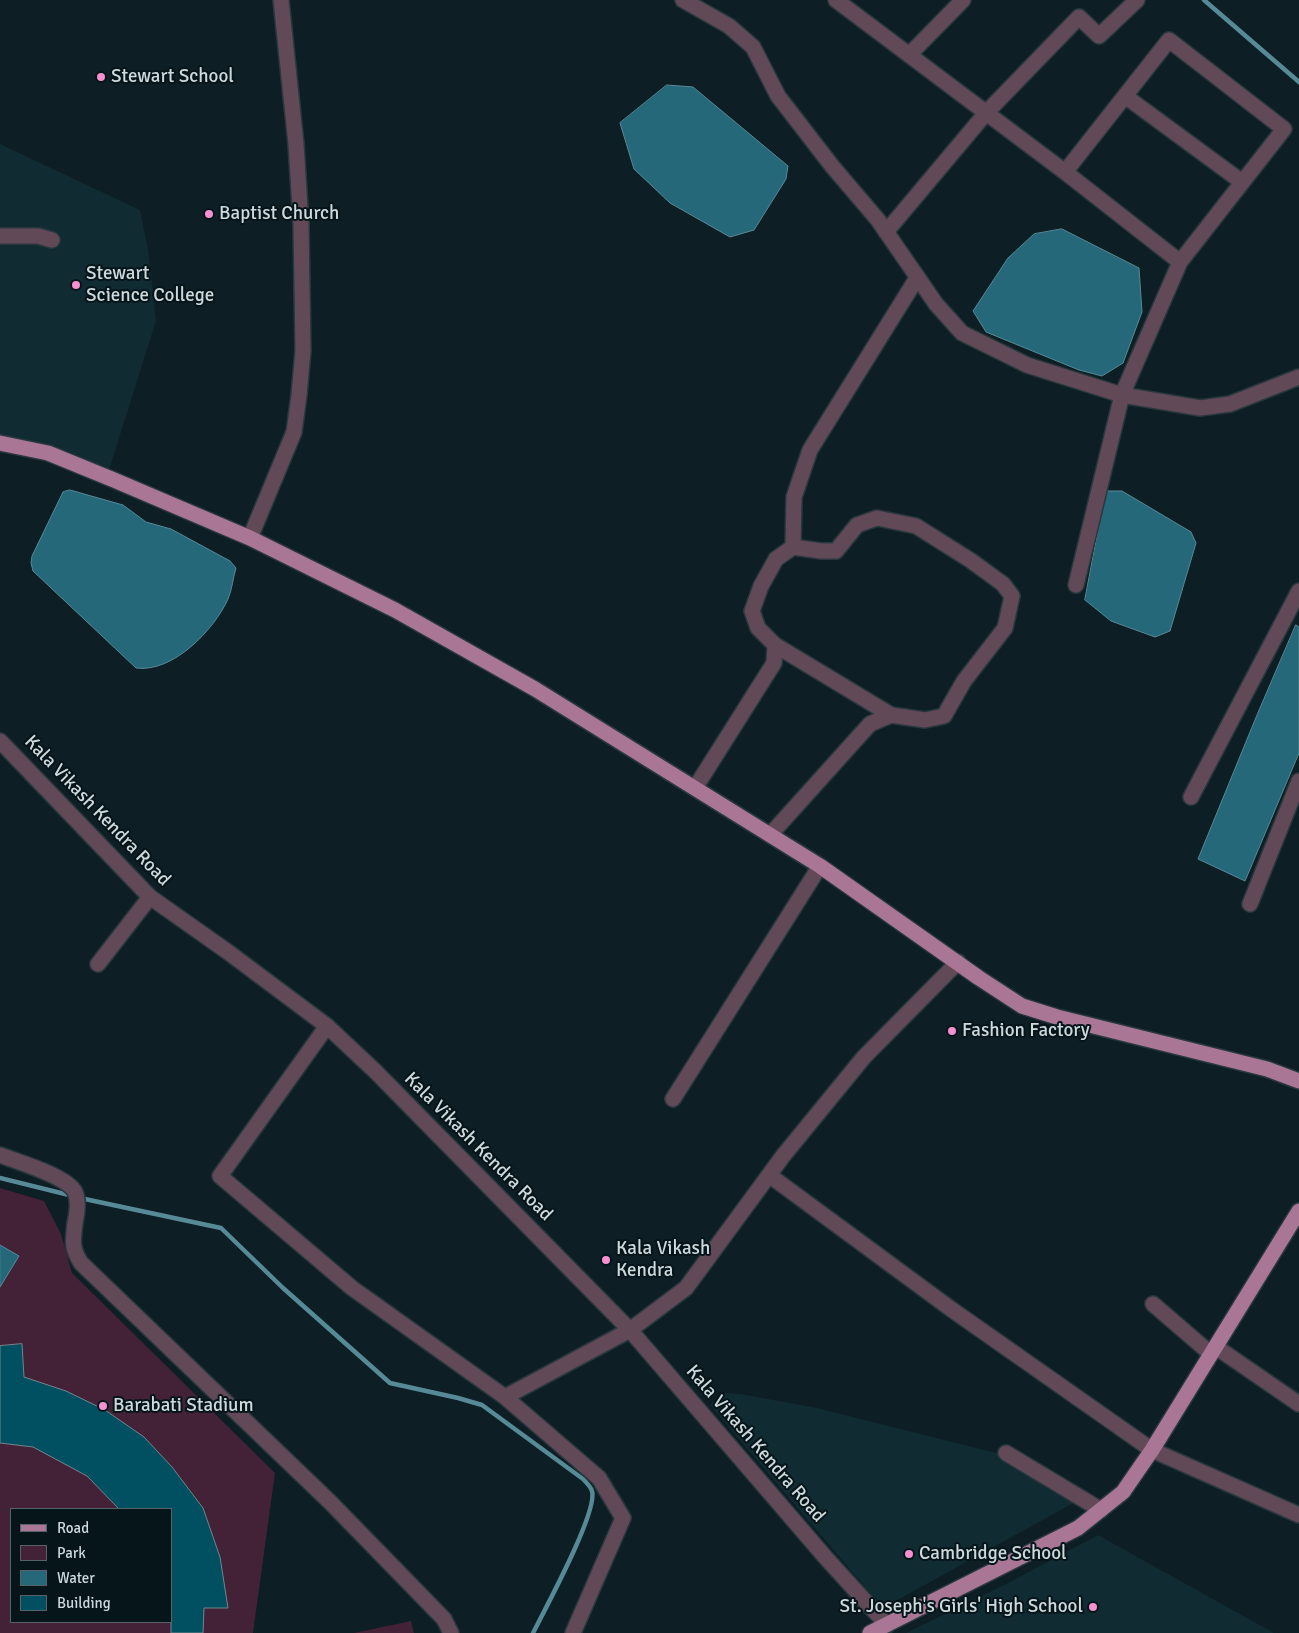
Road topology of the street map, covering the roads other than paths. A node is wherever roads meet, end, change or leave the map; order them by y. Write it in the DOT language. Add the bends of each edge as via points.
graph roads {
  1 [pos="281,0"];
  2 [pos="683,0"];
  3 [pos="836,0"];
  4 [pos="963,0"];
  5 [pos="1137,0"];
  6 [pos="909,56"];
  7 [pos="1125,96"];
  8 [pos="986,113"];
  9 [pos="1065,172"];
  10 [pos="1242,182"];
  11 [pos="886,232"];
  12 [pos="0,236"];
  13 [pos="52,240"];
  14 [pos="1180,262"];
  15 [pos="917,278"];
  16 [pos="1299,377"];
  17 [pos="1122,395"];
  18 [pos="0,443"];
  19 [pos="250,538"];
  20 [pos="793,546"];
  21 [pos="1076,584"];
  22 [pos="1299,591"];
  23 [pos="775,645"];
  24 [pos="891,715"];
  25 [pos="0,741"];
  26 [pos="1299,781"];
  27 [pos="695,788"];
  28 [pos="1191,797"];
  29 [pos="770,835"];
  30 [pos="820,866"];
  31 [pos="150,897"];
  32 [pos="1250,904"];
  33 [pos="958,962"];
  34 [pos="98,964"];
  35 [pos="327,1026"];
  36 [pos="1268,1069"];
  37 [pos="1299,1072"];
  38 [pos="1299,1081"];
  39 [pos="673,1099"];
  40 [pos="0,1156"];
  41 [pos="768,1175"];
  42 [pos="1299,1211"];
  43 [pos="1153,1304"];
  44 [pos="630,1330"];
  45 [pos="1213,1350"];
  46 [pos="505,1397"];
  47 [pos="1299,1404"];
  48 [pos="1152,1450"];
  49 [pos="1006,1453"];
  50 [pos="1101,1510"];
  51 [pos="1299,1515"];
  52 [pos="887,1625"];
  53 [pos="451,1633"];
  54 [pos="573,1633"];
  55 [pos="870,1633"];
  1 -- 19 [label="street" via="296,144 303,351 294,432"];
  2 -- 11 [label="street" via="729,26 752,47 778,96"];
  3 -- 6 [label="street"];
  4 -- 6 [label="street"];
  5 -- 8 [label="street" via="1099,36 1080,17"];
  6 -- 8 [label="street"];
  7 -- 9 [label="street"];
  7 -- 10 [label="street"];
  7 -- 10 [label="street" via="1168,40 1284,129"];
  8 -- 9 [label="street"];
  8 -- 11 [label="street"];
  9 -- 14 [label="street"];
  10 -- 14 [label="street"];
  11 -- 15 [label="street"];
  12 -- 13 [label="street" via="38,236"];
  14 -- 17 [label="street"];
  15 -- 17 [label="street" via="962,333 1027,365"];
  15 -- 20 [label="street" via="810,450 794,497"];
  16 -- 17 [label="street" via="1230,404 1200,408"];
  17 -- 21 [label="street"];
  18 -- 19 [label="main road" via="48,453"];
  19 -- 27 [label="main road" via="419,624 535,689"];
  20 -- 23 [label="street" via="776,559 752,611 758,628"];
  20 -- 24 [label="street" via="821,552 836,551 856,525 878,518 916,526 1003,584 1012,596 1006,628 964,681 944,716 925,720"];
  22 -- 28 [label="street"];
  23 -- 24 [label="street"];
  23 -- 27 [label="street" via="774,663"];
  24 -- 29 [label="street" via="870,724"];
  25 -- 31 [label="street, Kala Vikash Kendra Road"];
  26 -- 32 [label="street"];
  27 -- 29 [label="main road"];
  29 -- 30 [label="main road"];
  30 -- 33 [label="main road"];
  30 -- 39 [label="street"];
  31 -- 34 [label="street"];
  31 -- 35 [label="street, Kala Vikash Kendra Road"];
  33 -- 36 [label="main road" via="1022,1006"];
  33 -- 41 [label="street" via="864,1057"];
  35 -- 44 [label="street, Kala Vikash Kendra Road"];
  35 -- 46 [label="street" via="220,1176 352,1288"];
  36 -- 37 [label="main road"];
  36 -- 38 [label="main road"];
  40 -- 53 [label="street" via="70,1185 76,1193 78,1208 74,1252 81,1263 330,1502 444,1619"];
  41 -- 44 [label="street" via="686,1288"];
  41 -- 48 [label="street"];
  42 -- 45 [label="main road"];
  43 -- 45 [label="street"];
  44 -- 46 [label="street"];
  44 -- 52 [label="street, Kala Vikash Kendra Road"];
  45 -- 47 [label="street"];
  45 -- 48 [label="main road"];
  46 -- 54 [label="street" via="599,1478 623,1518"];
  48 -- 50 [label="main road" via="1123,1492"];
  48 -- 51 [label="street"];
  49 -- 50 [label="street"];
  50 -- 52 [label="main road" via="1078,1528"];
  52 -- 55 [label="main road"];
}
